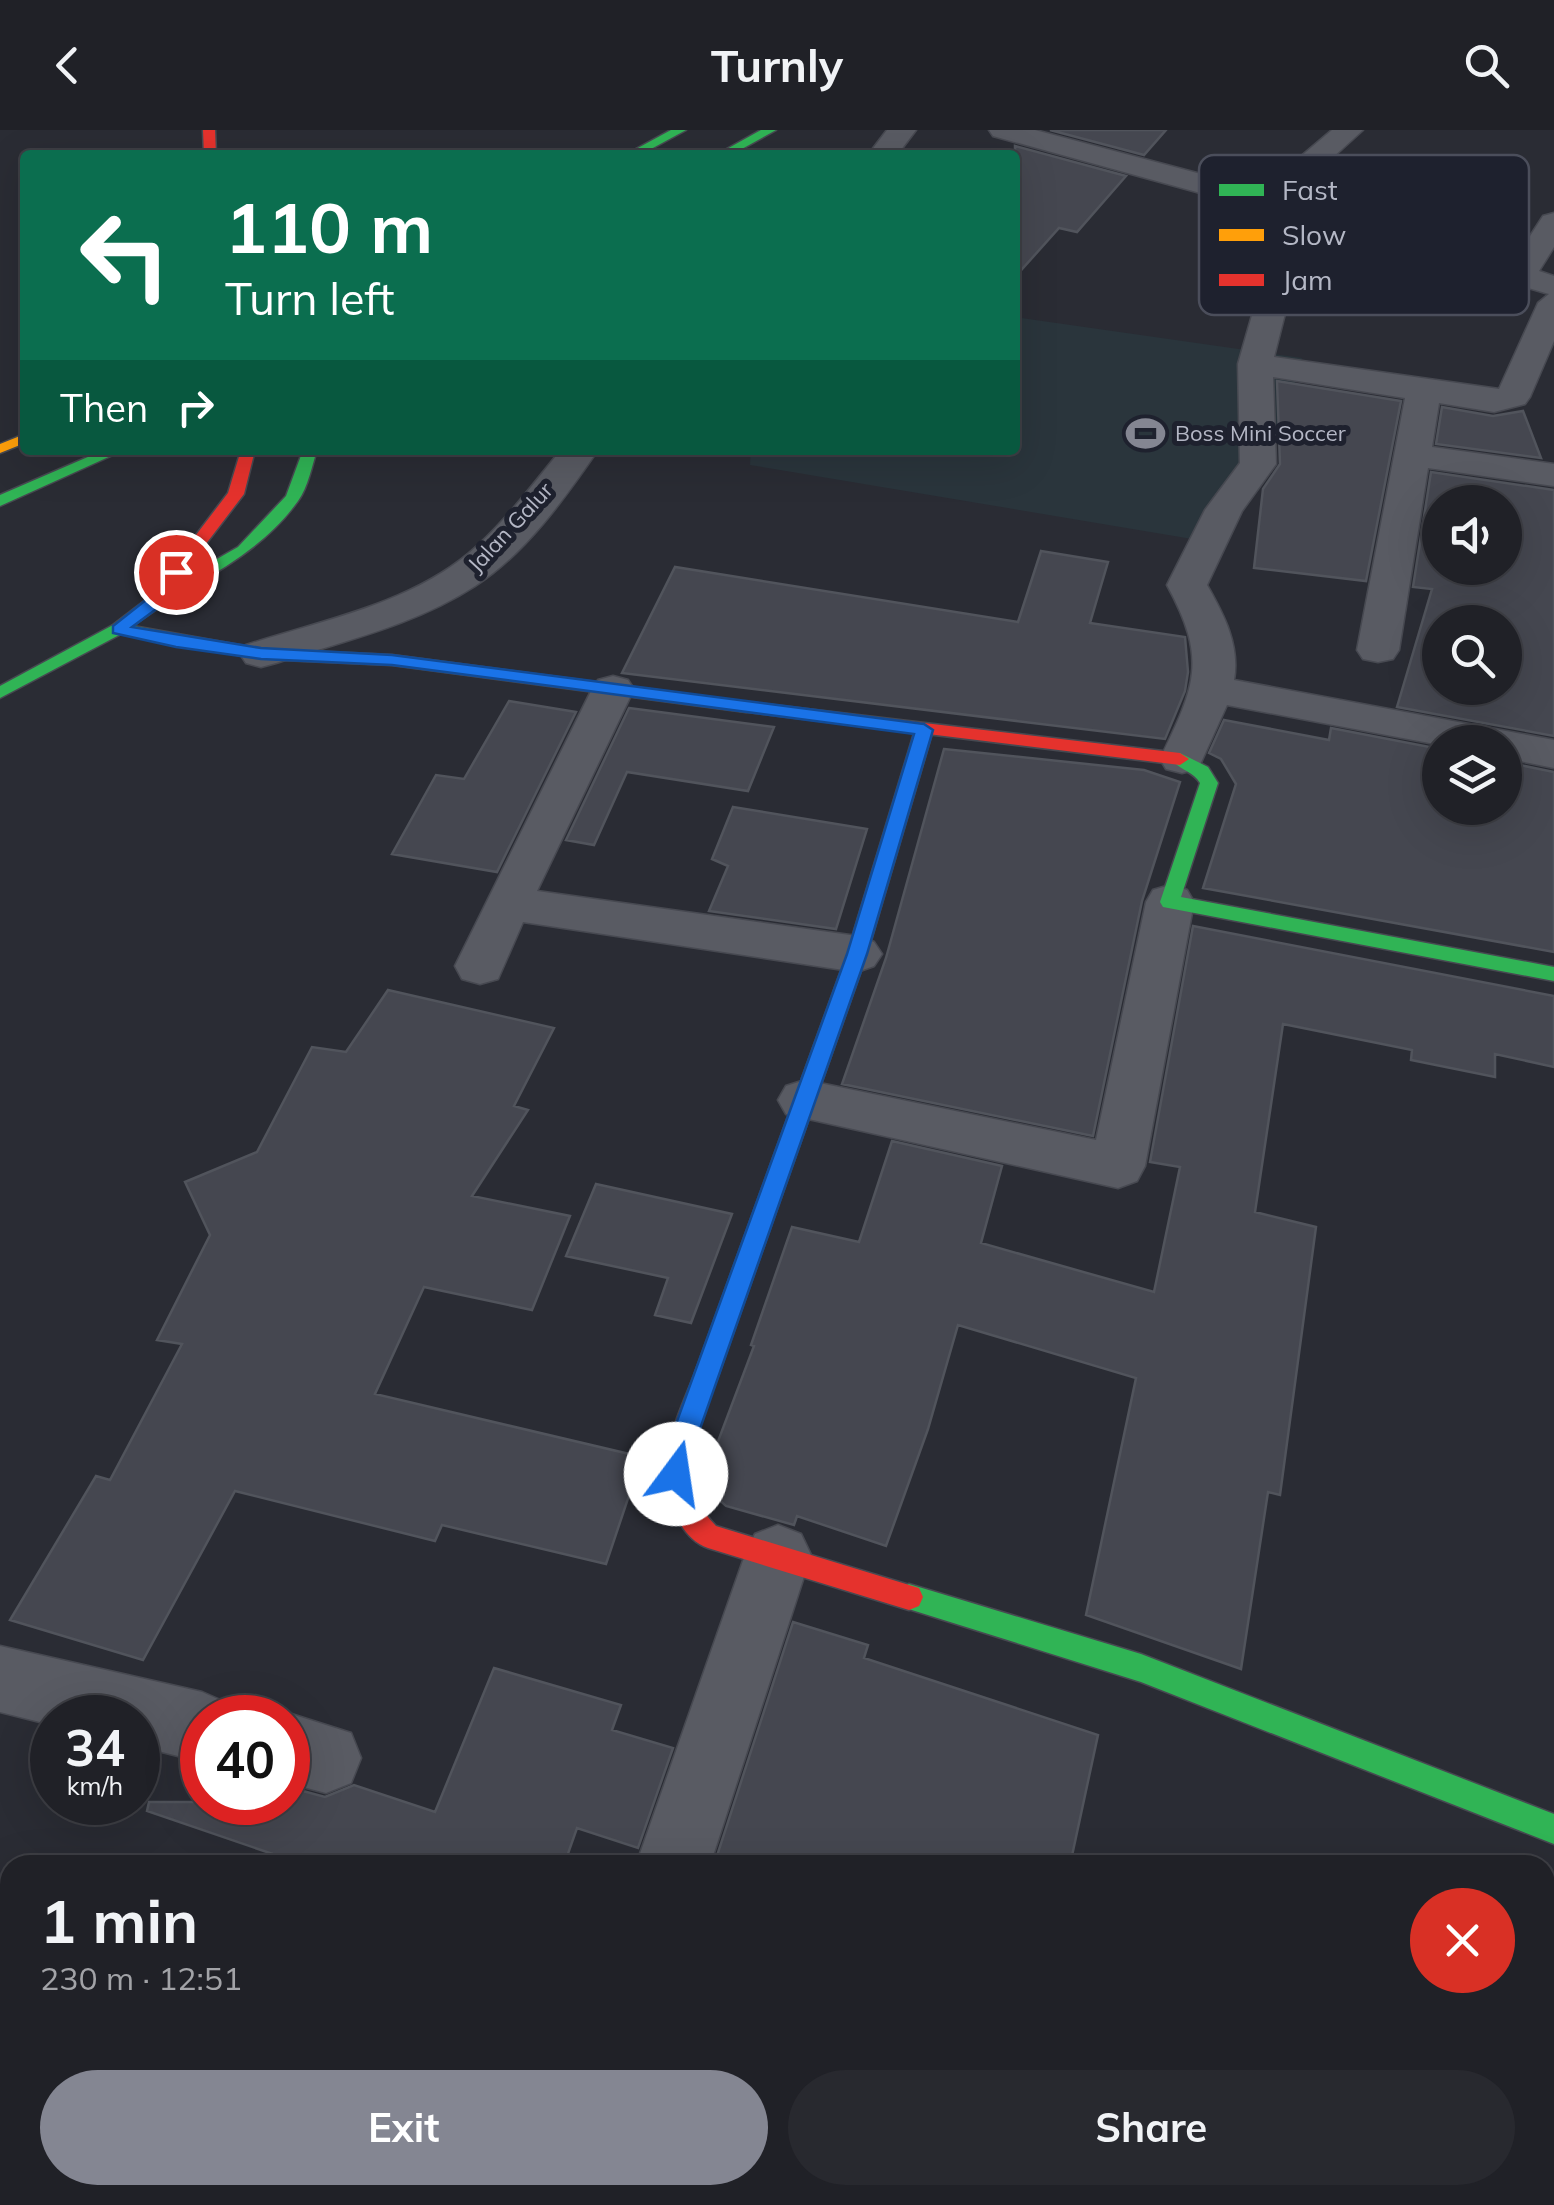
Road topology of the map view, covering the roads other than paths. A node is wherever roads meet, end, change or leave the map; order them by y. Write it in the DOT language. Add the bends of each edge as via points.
graph roads {
  1 [pos="680,130"];
  2 [pos="770,130"];
  3 [pos="902,130"];
  4 [pos="1003,130"];
  5 [pos="1349,130"];
  6 [pos="1053,142"];
  7 [pos="641,150"];
  8 [pos="732,150"];
  9 [pos="886,150"];
  10 [pos="1320,155"];
  11 [pos="1028,161"];
  12 [pos="1199,182"];
  13 [pos="1554,222"];
  14 [pos="1529,262"];
  15 [pos="1529,279"];
  16 [pos="1554,286"];
  17 [pos="1554,303"];
  18 [pos="1269,315"];
  19 [pos="1256,364"];
  20 [pos="1423,393"];
  21 [pos="105,455"];
  22 [pos="247,455"];
  23 [pos="308,455"];
  24 [pos="576,455"];
  25 [pos="1413,455"];
  26 [pos="1554,476"];
  27 [pos="0,501"];
  28 [pos="153,603"];
  29 [pos="119,629"];
  30 [pos="1378,650"];
  31 [pos="261,654"];
  32 [pos="613,689"];
  33 [pos="1214,689"];
  34 [pos="0,693"];
  35 [pos="1422,728"];
  36 [pos="924,730"];
  37 [pos="1522,747"];
  38 [pos="1554,754"];
  39 [pos="1182,759"];
  40 [pos="1170,902"];
  41 [pos="507,903"];
  42 [pos="857,954"];
  43 [pos="480,966"];
  44 [pos="1554,974"];
  45 [pos="805,1100"];
  46 [pos="778,1556"];
  47 [pos="0,1679"];
  48 [pos="180,1722"];
  49 [pos="1554,1830"];
  50 [pos="675,1855"];
  1 -- 7 [label="main road"];
  2 -- 8 [label="main road"];
  3 -- 9 [label="street"];
  4 -- 6 [label="street"];
  5 -- 10 [label="street"];
  6 -- 11 [label="street"];
  6 -- 12 [label="street"];
  13 -- 14 [label="street"];
  15 -- 16 [label="street"];
  17 -- 20 [label="street" via="1513,397"];
  18 -- 19 [label="street"];
  19 -- 20 [label="street"];
  19 -- 33 [label="street" via="1258,464 1224,510 1187,585 1215,637"];
  20 -- 25 [label="street"];
  21 -- 27 [label="main road"];
  22 -- 28 [label="main road" via="236,494"];
  23 -- 28 [label="main road" via="293,496 244,550"];
  24 -- 31 [label="street, Jalan Galur" via="466,574 407,606"];
  25 -- 26 [label="street"];
  25 -- 30 [label="street"];
  28 -- 29 [label="main road"];
  29 -- 31 [label="main road"];
  29 -- 34 [label="main road"];
  31 -- 32 [label="main road" via="392,660"];
  32 -- 36 [label="main road"];
  32 -- 41 [label="street"];
  33 -- 35 [label="street"];
  33 -- 39 [label="street"];
  36 -- 39 [label="main road"];
  36 -- 42 [label="main road"];
  37 -- 38 [label="street"];
  39 -- 40 [label="main road" via="1209,784"];
  40 -- 44 [label="main road"];
  40 -- 45 [label="street" via="1118,1166"];
  41 -- 42 [label="street"];
  41 -- 43 [label="street"];
  42 -- 45 [label="main road"];
  45 -- 46 [label="main road" via="676,1474 686,1521 708,1536"];
  46 -- 49 [label="main road" via="1140,1668"];
  46 -- 50 [label="street"];
  47 -- 48 [label="street"];
}
